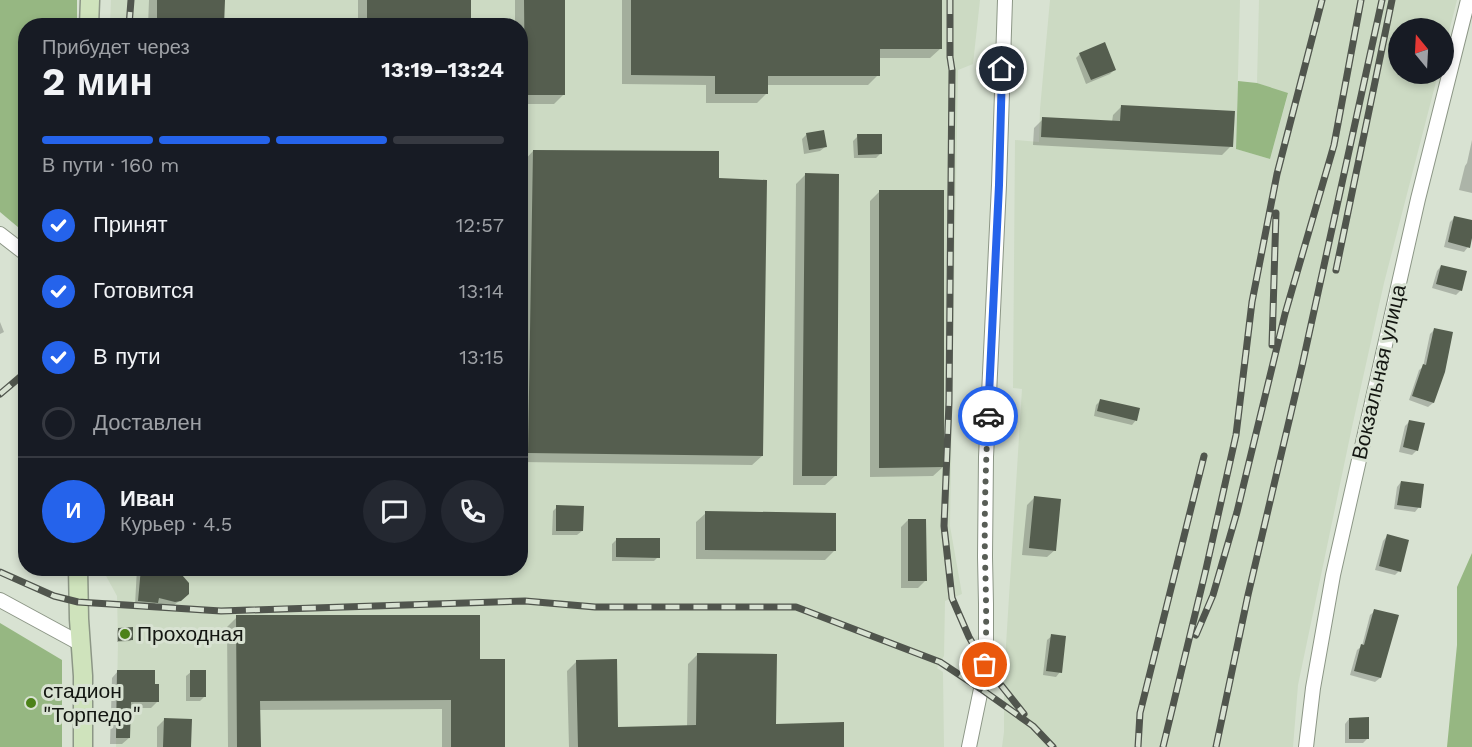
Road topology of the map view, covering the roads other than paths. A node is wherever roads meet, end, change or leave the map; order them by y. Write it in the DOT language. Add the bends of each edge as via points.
graph roads {
  1 [pos="90,0"];
  2 [pos="1005,0"];
  3 [pos="1468,0"];
  4 [pos="89,18"];
  5 [pos="0,234"];
  6 [pos="18,249"];
  7 [pos="78,576"];
  8 [pos="0,600"];
  9 [pos="81,644"];
  10 [pos="83,747"];
  11 [pos="969,747"];
  12 [pos="1306,747"];
  1 -- 4 [label="street"];
  2 -- 11 [label="street" via="986,457 986,650"];
  3 -- 12 [label="street, Вокзальная улица" via="1418,199 1333,575"];
  5 -- 6 [label="street"];
  7 -- 9 [label="street"];
  8 -- 9 [label="street"];
  9 -- 10 [label="street"];
}
